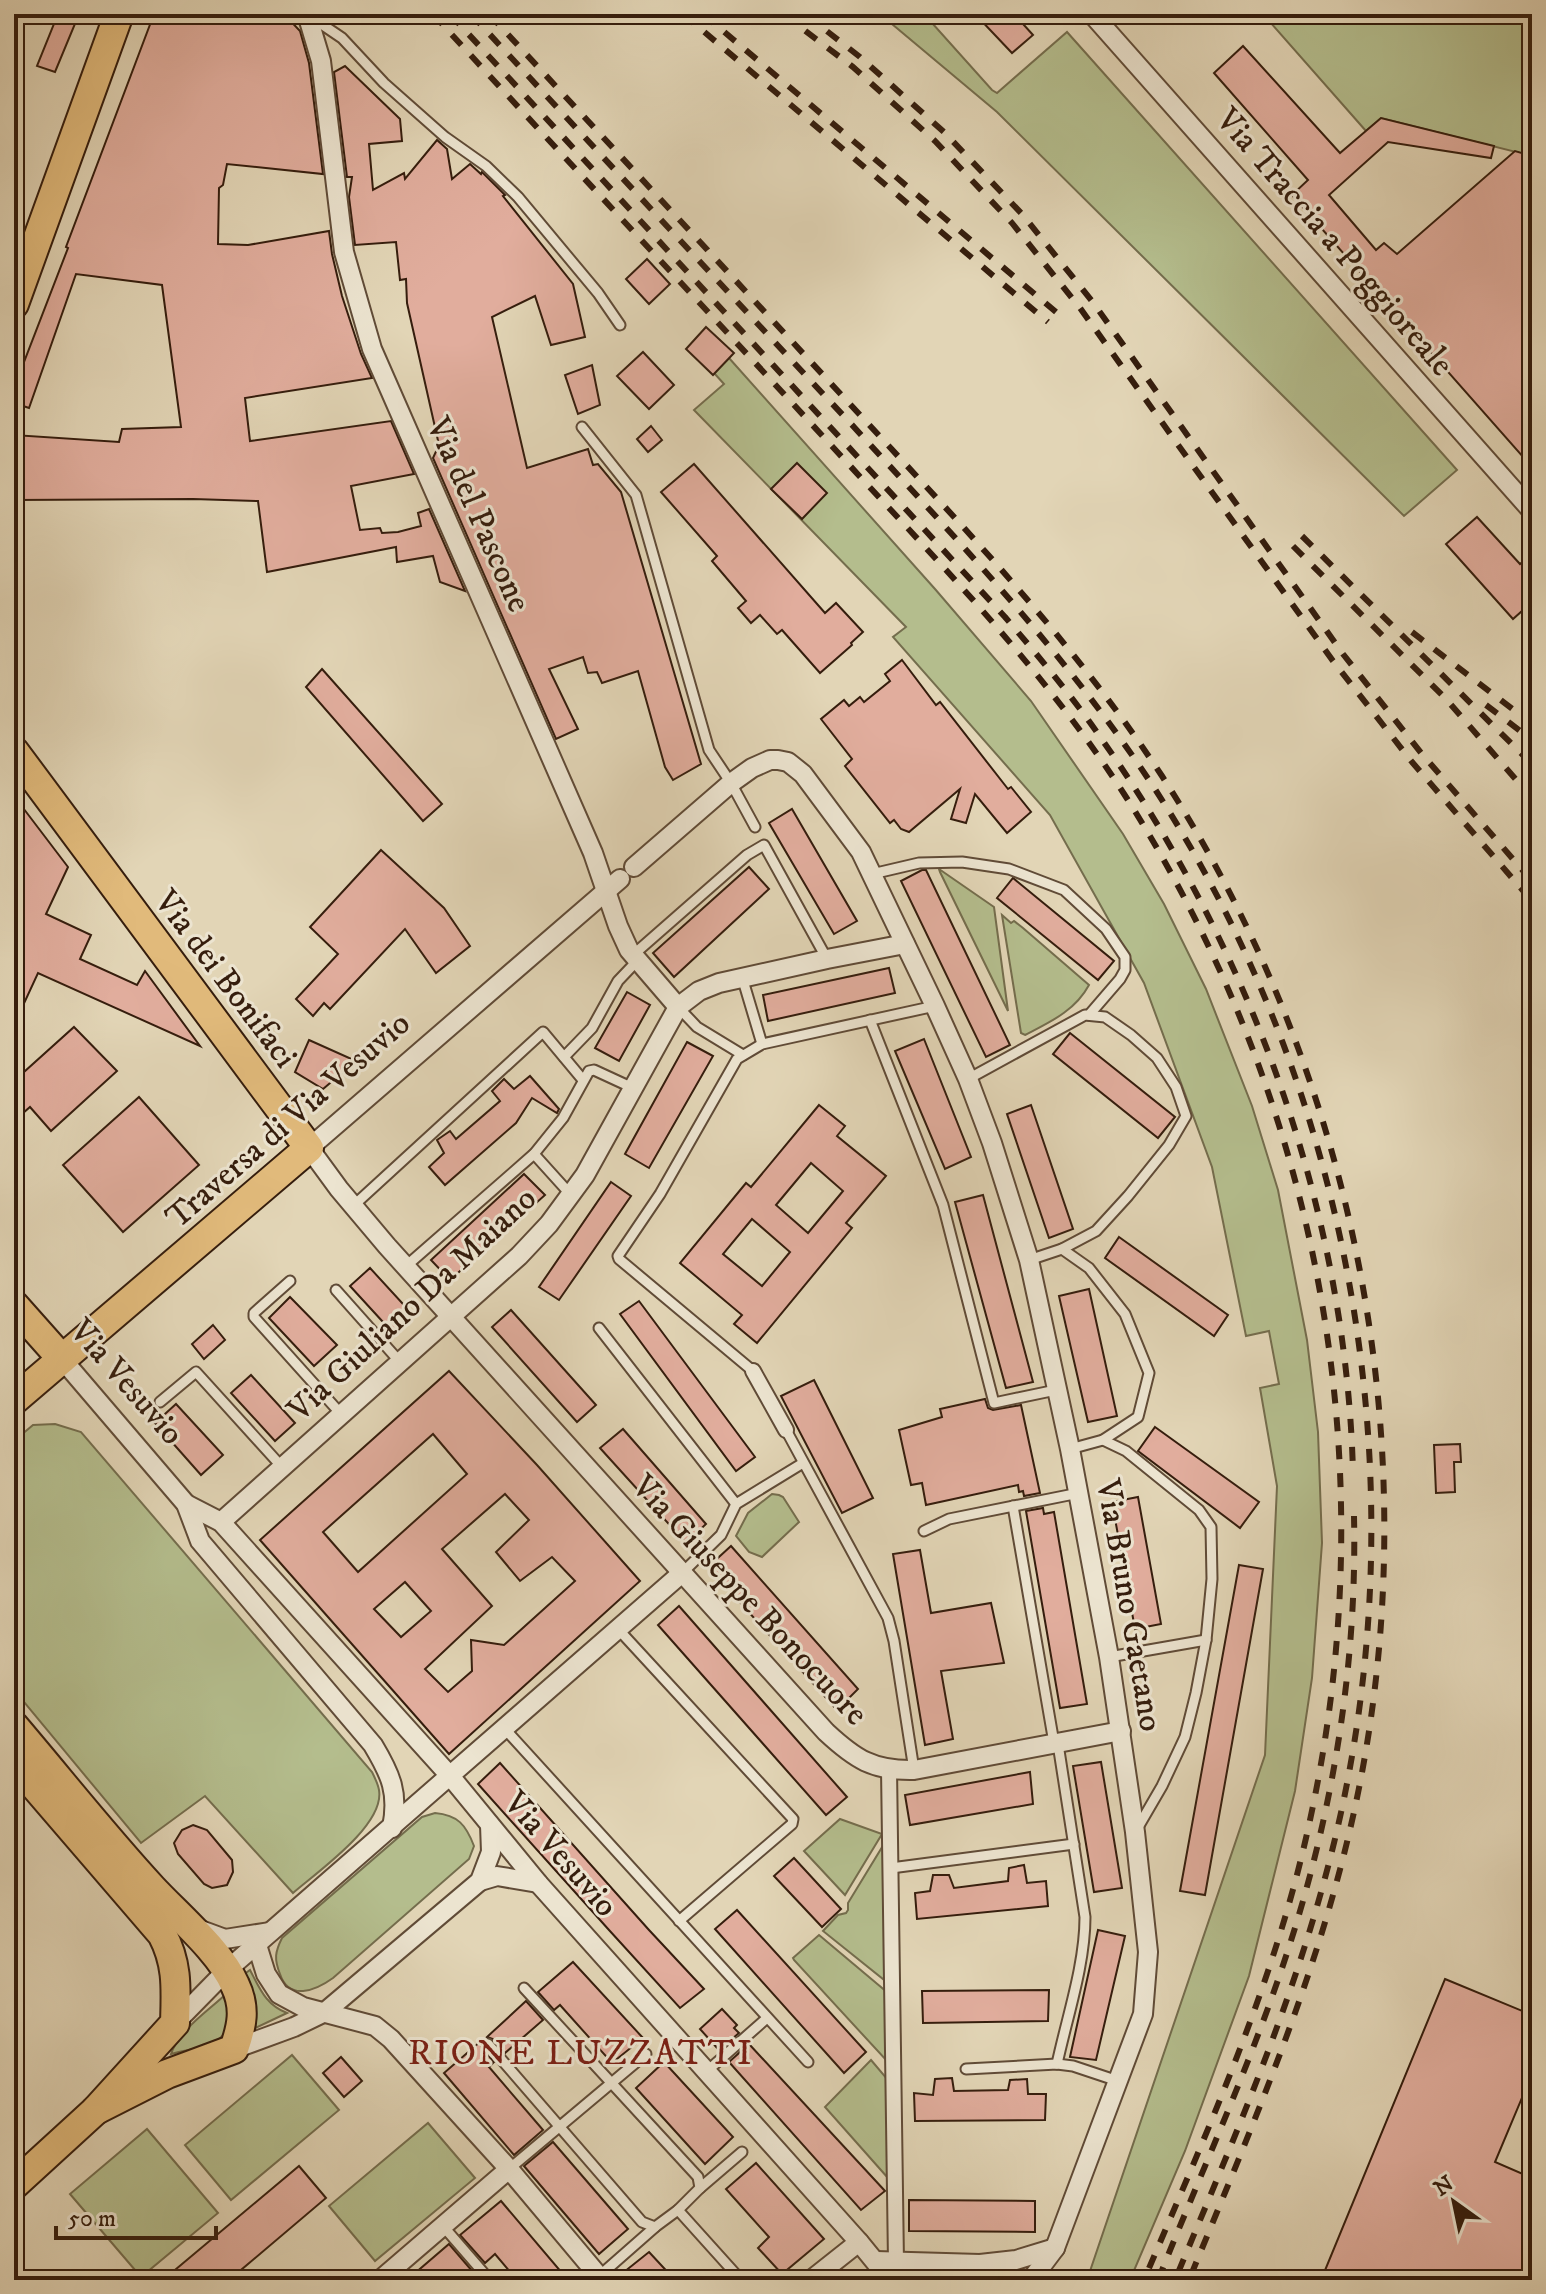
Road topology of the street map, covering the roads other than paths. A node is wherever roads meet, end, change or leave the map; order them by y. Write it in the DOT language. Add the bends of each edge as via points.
graph roads {
  1 [pos="105,14"];
  2 [pos="119,14"];
  3 [pos="1092,14"];
  4 [pos="308,15"];
  5 [pos="14,259"];
  6 [pos="14,304"];
  7 [pos="620,325"];
  8 [pos="582,427"];
  9 [pos="1532,511"];
  10 [pos="14,751"];
  11 [pos="731,783"];
  12 [pos="755,827"];
  13 [pos="872,874"];
  14 [pos="620,879"];
  15 [pos="905,944"];
  16 [pos="635,958"];
  17 [pos="827,959"];
  18 [pos="742,977"];
  19 [pos="935,1006"];
  20 [pos="678,1007"];
  21 [pos="1089,1015"];
  22 [pos="870,1020"];
  23 [pos="762,1044"];
  24 [pos="743,1055"];
  25 [pos="564,1057"];
  26 [pos="968,1079"];
  27 [pos="583,1080"];
  28 [pos="633,1088"];
  29 [pos="309,1148"];
  30 [pos="534,1154"];
  31 [pos="571,1195"];
  32 [pos="352,1207"];
  33 [pos="1062,1249"];
  34 [pos="1029,1260"];
  35 [pos="405,1267"];
  36 [pos="290,1281"];
  37 [pos="336,1290"];
  38 [pos="14,1305"];
  39 [pos="450,1317"];
  40 [pos="599,1328"];
  41 [pos="62,1359"];
  42 [pos="400,1362"];
  43 [pos="753,1371"];
  44 [pos="1056,1390"];
  45 [pos="14,1400"];
  46 [pos="160,1402"];
  47 [pos="341,1414"];
  48 [pos="786,1430"];
  49 [pos="1103,1440"];
  50 [pos="1070,1449"];
  51 [pos="803,1463"];
  52 [pos="282,1467"];
  53 [pos="1079,1493"];
  54 [pos="186,1504"];
  55 [pos="736,1504"];
  56 [pos="1013,1506"];
  57 [pos="221,1522"];
  58 [pos="924,1531"];
  59 [pos="682,1573"];
  60 [pos="618,1629"];
  61 [pos="1206,1640"];
  62 [pos="1109,1657"];
  63 [pos="14,1726"];
  64 [pos="505,1729"];
  65 [pos="1121,1731"];
  66 [pos="1056,1744"];
  67 [pos="14,1762"];
  68 [pos="889,1769"];
  69 [pos="914,1770"];
  70 [pos="451,1777"];
  71 [pos="490,1825"];
  72 [pos="392,1828"];
  73 [pos="1135,1832"];
  74 [pos="1074,1844"];
  75 [pos="891,1868"];
  76 [pos="480,1881"];
  77 [pos="538,1883"];
  78 [pos="679,1921"];
  79 [pos="186,1924"];
  80 [pos="273,1931"];
  81 [pos="257,1945"];
  82 [pos="227,1970"];
  83 [pos="524,1988"];
  84 [pos="325,2012"];
  85 [pos="767,2018"];
  86 [pos="175,2023"];
  87 [pos="488,2044"];
  88 [pos="234,2049"];
  89 [pos="646,2054"];
  90 [pos="808,2062"];
  91 [pos="1057,2064"];
  92 [pos="966,2069"];
  93 [pos="706,2072"];
  94 [pos="1118,2081"];
  95 [pos="611,2082"];
  96 [pos="96,2110"];
  97 [pos="560,2127"];
  98 [pos="742,2152"];
  99 [pos="509,2169"];
  100 [pos="14,2185"];
  101 [pos="700,2188"];
  102 [pos="678,2210"];
  103 [pos="443,2226"];
  104 [pos="655,2227"];
  105 [pos="859,2242"];
  106 [pos="1055,2248"];
  107 [pos="893,2271"];
  108 [pos="488,2279"];
  109 [pos="598,2279"];
  110 [pos="380,2280"];
  111 [pos="741,2280"];
  112 [pos="811,2280"];
  113 [pos="1031,2280"];
  1 -- 5 [label="main road"];
  2 -- 6 [label="main road"];
  3 -- 9 [label="street, Via Traccia a Poggioreale"];
  4 -- 7 [label="lane" via="342,38 384,83 518,197"];
  4 -- 14 [label="street, Via del Pascone" via="321,61 344,252 372,349 593,853"];
  8 -- 11 [label="lane" via="636,495 709,750"];
  10 -- 29 [label="main road, Via dei Bonifaci"];
  11 -- 12 [label="lane"];
  11 -- 13 [label="street" via="770,760 788,762 846,830"];
  11 -- 14 [label="street"];
  13 -- 15 [label="street"];
  13 -- 21 [label="lane" via="919,863 962,862 1009,869 1064,890 1106,929 1125,957 1120,979"];
  14 -- 16 [label="street, Via del Pascone" via="623,939"];
  14 -- 29 [label="street, Traversa di Via Vesuvio"];
  15 -- 17 [label="street, Via Giuliano Da Maiano"];
  15 -- 19 [label="street, Via Bruno Gaetano"];
  16 -- 17 [label="lane" via="764,845"];
  16 -- 20 [label="street, Via del Pascone"];
  16 -- 25 [label="lane" via="592,1028"];
  17 -- 18 [label="street, Via Giuliano Da Maiano"];
  18 -- 20 [label="street, Via Giuliano Da Maiano" via="705,987"];
  18 -- 23 [label="lane"];
  19 -- 22 [label="lane"];
  19 -- 26 [label="street, Via Bruno Gaetano"];
  20 -- 24 [label="lane" via="700,1029"];
  20 -- 28 [label="street, Via Giuliano Da Maiano"];
  21 -- 26 [label="lane"];
  21 -- 33 [label="lane" via="1105,1017 1157,1058 1176,1087 1186,1116 1169,1145 1096,1231"];
  22 -- 23 [label="lane"];
  22 -- 44 [label="lane" via="940,1195 994,1403"];
  23 -- 24 [label="lane"];
  24 -- 43 [label="lane" via="732,1064 618,1258"];
  25 -- 27 [label="lane"];
  25 -- 32 [label="lane" via="543,1032"];
  26 -- 34 [label="street, Via Bruno Gaetano"];
  27 -- 28 [label="lane" via="594,1070"];
  27 -- 30 [label="lane" via="563,1118"];
  28 -- 31 [label="street, Via Giuliano Da Maiano"];
  29 -- 32 [label="street, Via dei Bonifaci"];
  29 -- 41 [label="main road, Traversa di Via Vesuvio"];
  30 -- 31 [label="lane"];
  30 -- 35 [label="lane"];
  31 -- 39 [label="street, Via Giuliano Da Maiano" via="519,1256"];
  32 -- 35 [label="street, Via dei Bonifaci"];
  33 -- 34 [label="lane"];
  33 -- 49 [label="lane" via="1089,1268 1125,1314 1149,1373 1138,1417"];
  34 -- 44 [label="street, Via Bruno Gaetano"];
  35 -- 39 [label="street, Via dei Bonifaci"];
  36 -- 47 [label="lane" via="254,1317"];
  37 -- 42 [label="lane"];
  38 -- 41 [label="main road, Via Vesuvio"];
  39 -- 42 [label="street, Via Giuliano Da Maiano"];
  39 -- 59 [label="street, Via Giuseppe Bonocuore"];
  40 -- 55 [label="lane"];
  41 -- 45 [label="main road, Traversa di Via Vesuvio"];
  41 -- 54 [label="street, Via Vesuvio"];
  42 -- 47 [label="street, Via Giuliano Da Maiano"];
  43 -- 48 [label="street"];
  44 -- 50 [label="street, Via Bruno Gaetano"];
  46 -- 52 [label="lane" via="196,1372"];
  47 -- 52 [label="street, Via Giuliano Da Maiano"];
  48 -- 51 [label="lane"];
  49 -- 50 [label="lane"];
  49 -- 61 [label="lane" via="1169,1485 1211,1527"];
  50 -- 53 [label="street, Via Bruno Gaetano"];
  51 -- 55 [label="lane"];
  51 -- 69 [label="lane" via="888,1618"];
  52 -- 57 [label="street, Via Giuliano Da Maiano"];
  53 -- 56 [label="lane"];
  53 -- 62 [label="street, Via Bruno Gaetano"];
  54 -- 57 [label="street, Via Vesuvio"];
  54 -- 72 [label="street, Via Vesuvio" via="200,1541 373,1745 392,1784"];
  55 -- 59 [label="lane" via="721,1535"];
  56 -- 58 [label="lane" via="949,1519"];
  56 -- 66 [label="lane"];
  57 -- 70 [label="street, Via Vesuvio"];
  59 -- 60 [label="street"];
  59 -- 68 [label="street, Via Giuseppe Bonocuore" via="826,1732 869,1765"];
  60 -- 64 [label="street"];
  60 -- 78 [label="lane" via="793,1819"];
  61 -- 62 [label="lane"];
  61 -- 73 [label="lane" via="1185,1737"];
  62 -- 65 [label="street, Via Bruno Gaetano"];
  63 -- 79 [label="main road"];
  64 -- 70 [label="street"];
  64 -- 78 [label="lane"];
  65 -- 66 [label="street, Via Giuseppe Bonocuore"];
  65 -- 73 [label="street, Via Bruno Gaetano"];
  66 -- 69 [label="street, Via Giuseppe Bonocuore"];
  66 -- 74 [label="lane"];
  67 -- 86 [label="main road" via="162,1934 176,1976"];
  68 -- 69 [label="street, Via Giuseppe Bonocuore"];
  68 -- 75 [label="street"];
  70 -- 71 [label="street, Via Vesuvio"];
  70 -- 72 [label="street"];
  71 -- 76 [label="street" via="491,1852"];
  71 -- 77 [label="street, Via Vesuvio"];
  72 -- 80 [label="street"];
  73 -- 94 [label="street, Via Bruno Gaetano" via="1147,1967 1143,2014"];
  74 -- 75 [label="lane"];
  74 -- 91 [label="lane" via="1085,1930"];
  75 -- 107 [label="street"];
  76 -- 77 [label="street" via="497,1876"];
  76 -- 84 [label="street"];
  77 -- 93 [label="street, Via Vesuvio"];
  78 -- 85 [label="lane"];
  79 -- 80 [label="street" via="225,1939"];
  79 -- 82 [label="main road"];
  80 -- 81 [label="street"];
  81 -- 82 [label="street"];
  81 -- 84 [label="street" via="279,1994"];
  82 -- 86 [label="street"];
  82 -- 88 [label="main road" via="243,2012"];
  83 -- 95 [label="lane"];
  84 -- 88 [label="street"];
  84 -- 99 [label="street" via="375,2026 391,2039"];
  85 -- 90 [label="lane"];
  85 -- 93 [label="lane"];
  86 -- 96 [label="main road"];
  87 -- 97 [label="lane"];
  88 -- 96 [label="main road" via="167,2074"];
  89 -- 95 [label="lane"];
  91 -- 92 [label="lane"];
  91 -- 94 [label="lane"];
  93 -- 105 [label="street, Via Vesuvio"];
  94 -- 106 [label="street, Via Bruno Gaetano"];
  95 -- 97 [label="lane"];
  95 -- 101 [label="lane" via="698,2177"];
  96 -- 100 [label="main road"];
  97 -- 99 [label="lane"];
  97 -- 104 [label="lane" via="642,2222"];
  98 -- 101 [label="lane"];
  99 -- 103 [label="street"];
  99 -- 109 [label="street"];
  101 -- 102 [label="lane"];
  102 -- 104 [label="lane"];
  102 -- 111 [label="lane"];
  103 -- 108 [label="lane"];
  103 -- 110 [label="street"];
  104 -- 109 [label="lane"];
  105 -- 107 [label="street, Via Vesuvio"];
  105 -- 112 [label="street"];
  106 -- 107 [label="street" via="1016,2260"];
  106 -- 113 [label="street, Via Bruno Gaetano"];
}
